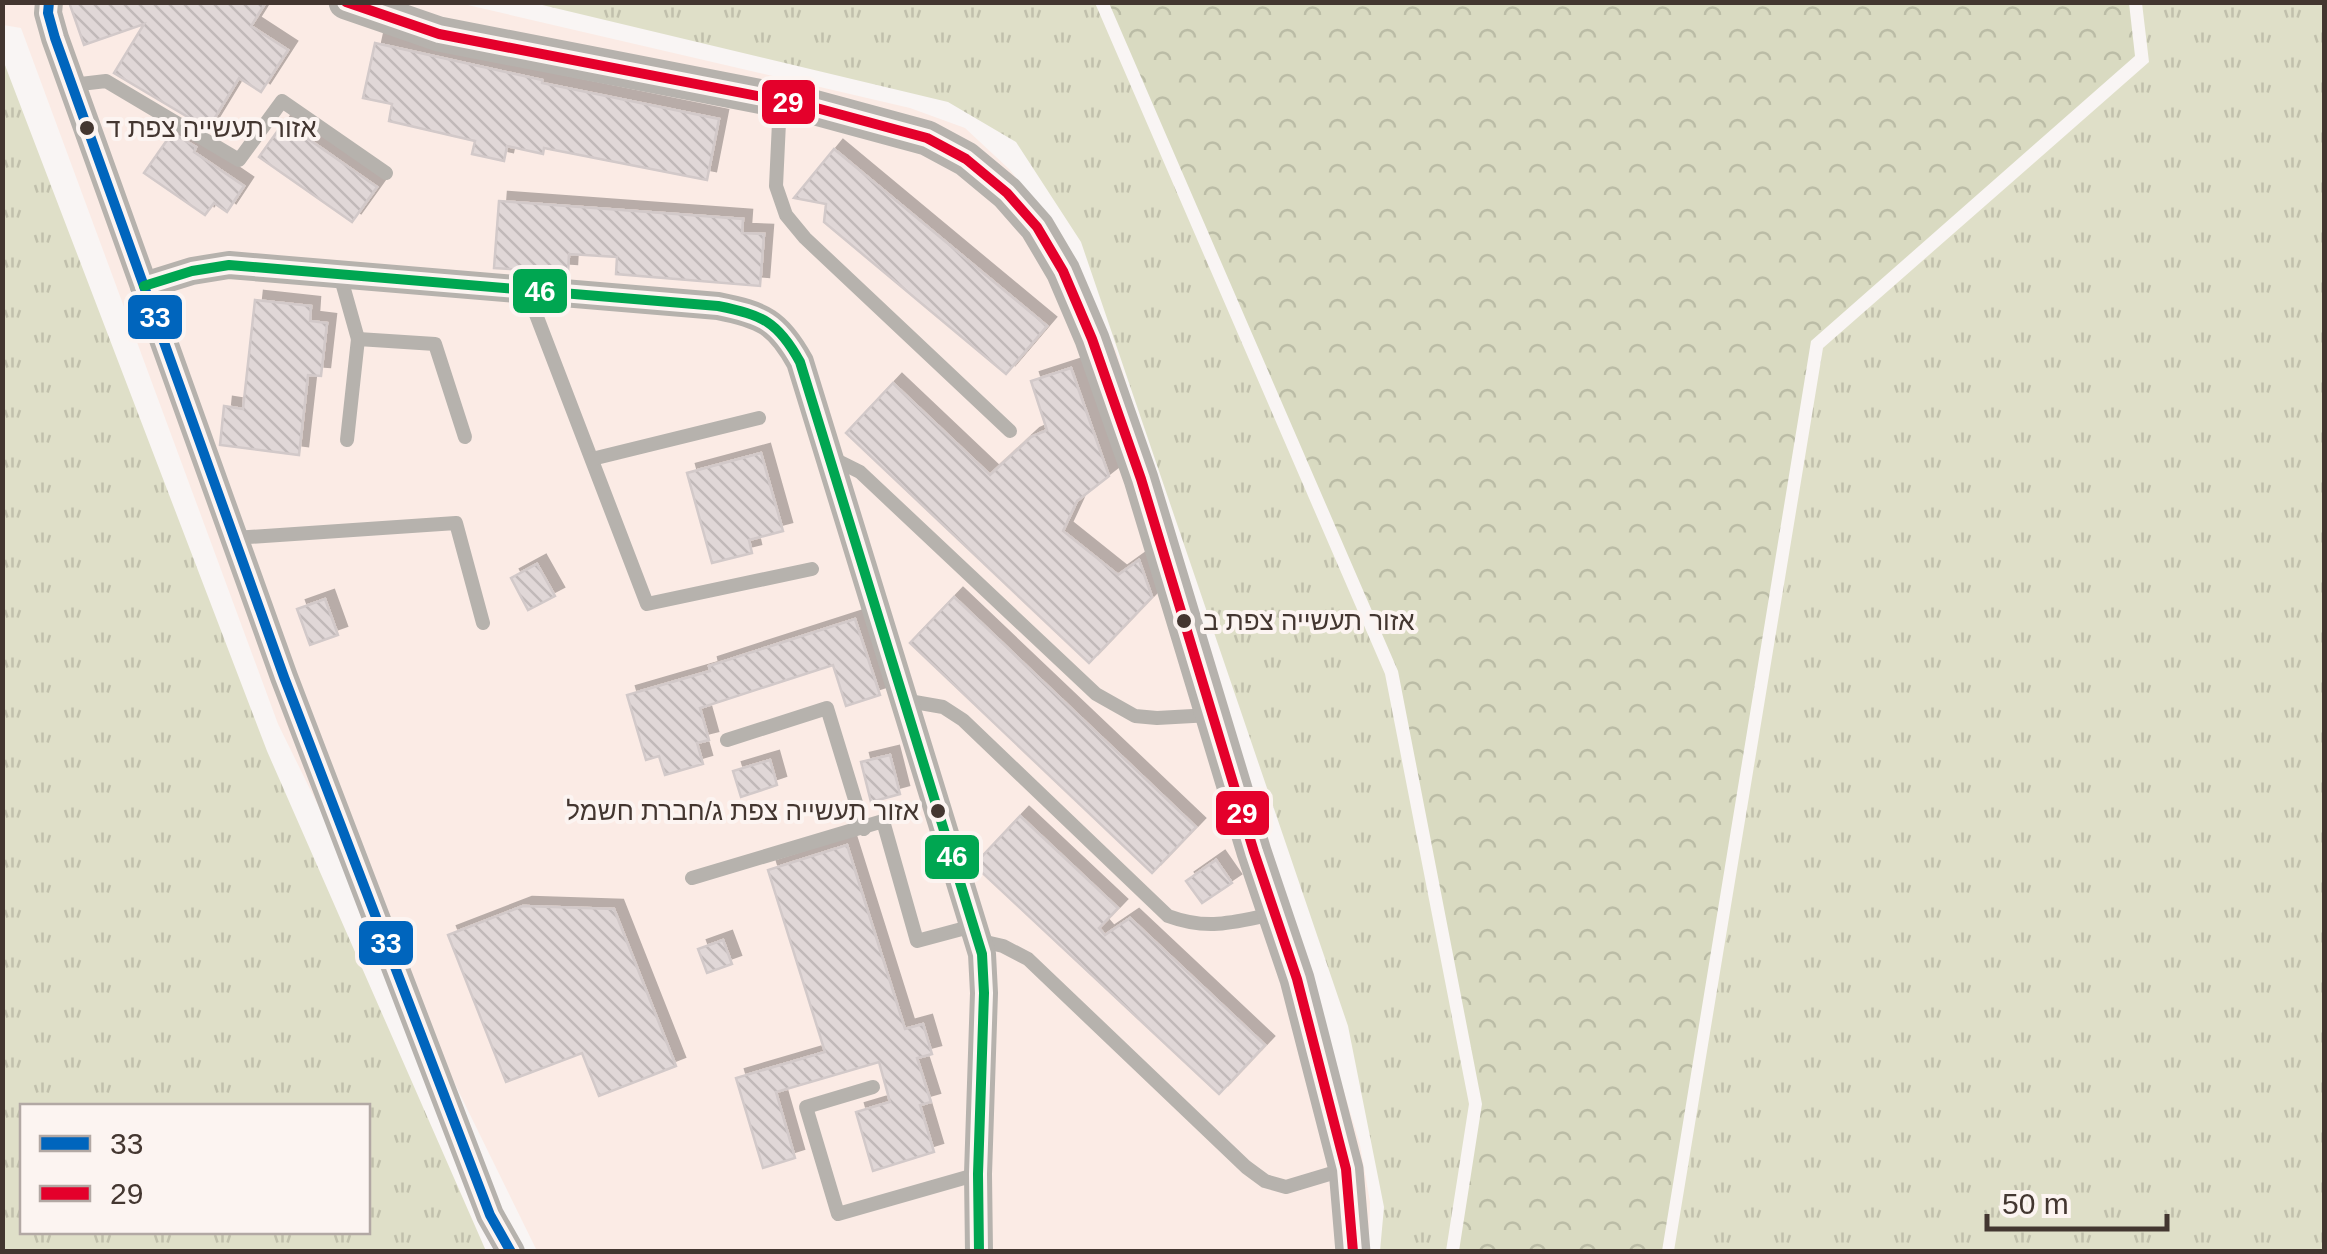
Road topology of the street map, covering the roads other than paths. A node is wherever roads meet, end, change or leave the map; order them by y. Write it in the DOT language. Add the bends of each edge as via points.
graph roads {
  1 [pos="49,2"];
  2 [pos="350,3"];
  3 [pos="72,85"];
  4 [pos="780,100"];
  5 [pos="386,173"];
  6 [pos="340,274"];
  7 [pos="144,286"];
  8 [pos="527,290"];
  9 [pos="358,338"];
  10 [pos="760,418"];
  11 [pos="1010,432"];
  12 [pos="465,437"];
  13 [pos="347,440"];
  14 [pos="829,456"];
  15 [pos="592,460"];
  16 [pos="234,538"];
  17 [pos="812,569"];
  18 [pos="483,623"];
  19 [pos="904,700"];
  20 [pos="1212,715"];
  21 [pos="727,740"];
  22 [pos="864,828"];
  23 [pos="692,878"];
  24 [pos="1275,914"];
  25 [pos="975,933"];
  26 [pos="872,1087"];
  27 [pos="1346,1169"];
  28 [pos="978,1174"];
  29 [pos="511,1252"];
  30 [pos="979,1252"];
  31 [pos="1353,1252"];
  1 -- 3 [label="street"];
  2 -- 4 [label="street" via="439,34"];
  3 -- 5 [label="lane" via="106,82 240,160 282,101"];
  3 -- 7 [label="street"];
  4 -- 11 [label="lane" via="776,186 786,214"];
  4 -- 20 [label="street" via="927,138 966,160 1037,227 1092,339"];
  6 -- 7 [label="street" via="229,266"];
  6 -- 8 [label="street"];
  6 -- 9 [label="lane"];
  7 -- 16 [label="street"];
  8 -- 14 [label="street" via="751,312 787,339 800,362"];
  8 -- 15 [label="lane"];
  9 -- 12 [label="lane" via="435,344"];
  9 -- 13 [label="lane"];
  10 -- 15 [label="lane"];
  14 -- 19 [label="street"];
  14 -- 20 [label="lane" via="860,472 1096,694 1135,716"];
  15 -- 17 [label="lane" via="648,604"];
  16 -- 18 [label="lane" via="456,523"];
  16 -- 29 [label="street" via="483,1197"];
  19 -- 24 [label="lane" via="943,707 963,720 1168,916 1218,926"];
  19 -- 25 [label="street"];
  20 -- 24 [label="street"];
  21 -- 22 [label="lane" via="827,708"];
  22 -- 23 [label="lane"];
  22 -- 25 [label="lane" via="883,821 917,941"];
  24 -- 27 [label="street"];
  25 -- 27 [label="lane" via="1028,959 1265,1181 1286,1187"];
  25 -- 28 [label="street" via="984,993"];
  26 -- 28 [label="lane" via="806,1107 838,1214"];
  27 -- 31 [label="street"];
  28 -- 30 [label="street"];
}
